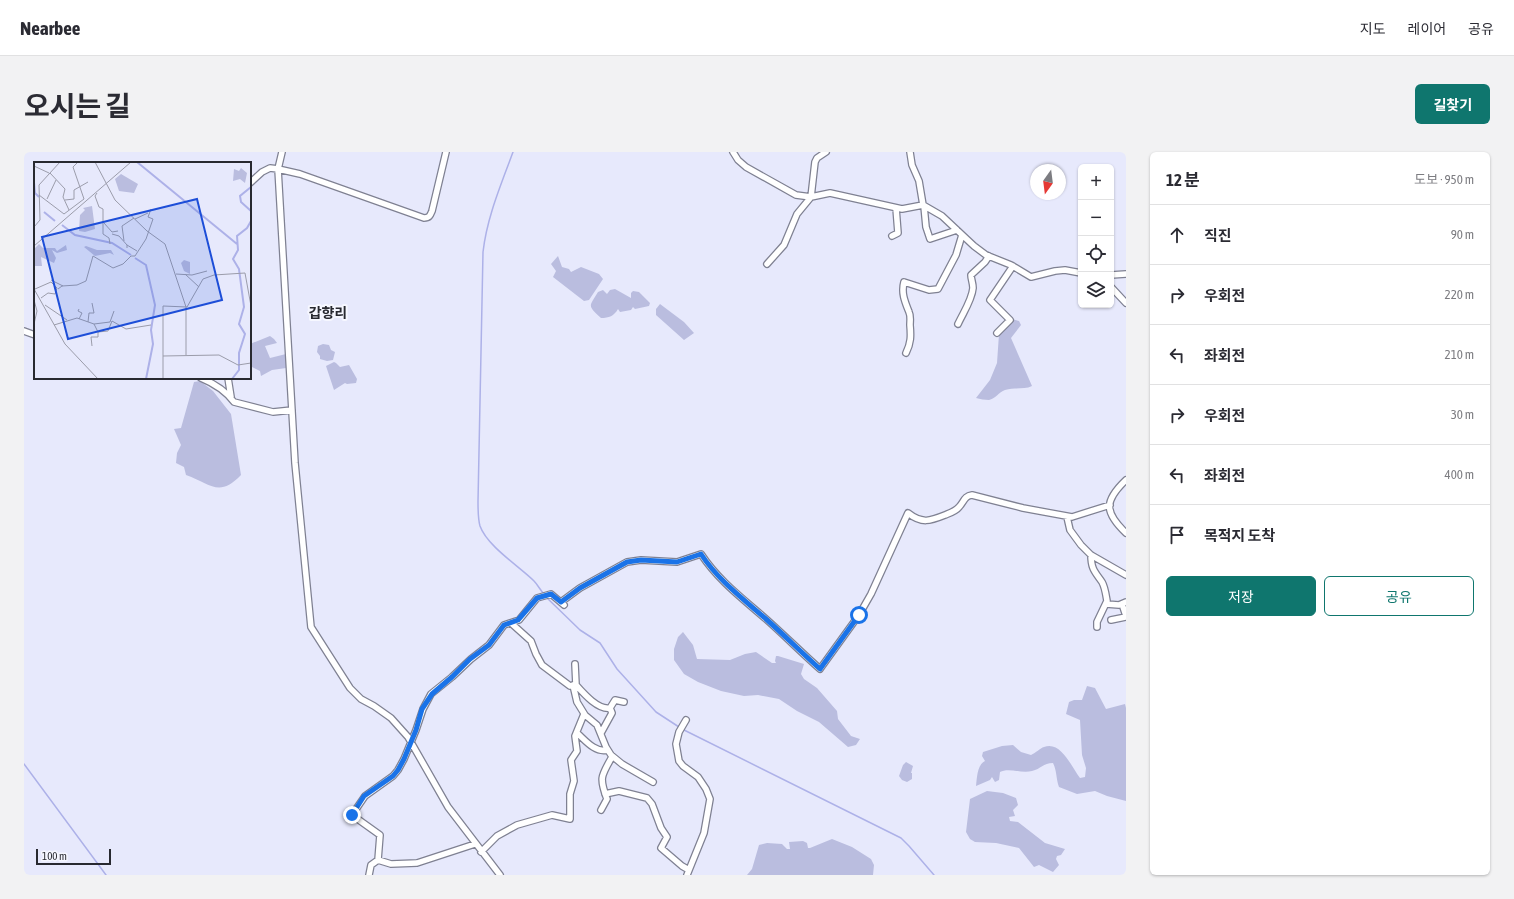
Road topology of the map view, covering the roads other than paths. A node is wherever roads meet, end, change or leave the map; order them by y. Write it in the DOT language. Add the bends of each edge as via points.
graph roads {
  1 [pos="282,152"];
  2 [pos="446,152"];
  3 [pos="733,152"];
  4 [pos="826,152"];
  5 [pos="910,152"];
  6 [pos="278,169"];
  7 [pos="251,182"];
  8 [pos="811,197"];
  9 [pos="924,205"];
  10 [pos="896,208"];
  11 [pos="957,230"];
  12 [pos="962,235"];
  13 [pos="892,236"];
  14 [pos="989,256"];
  15 [pos="767,264"];
  16 [pos="1013,266"];
  17 [pos="1078,272"];
  18 [pos="1126,274"];
  19 [pos="1114,276"];
  20 [pos="1114,290"];
  21 [pos="1126,303"];
  22 [pos="958,324"];
  23 [pos="24,331"];
  24 [pos="997,333"];
  25 [pos="34,335"];
  26 [pos="906,353"];
  27 [pos="203,379"];
  28 [pos="228,379"];
  29 [pos="230,397"];
  30 [pos="292,410"];
  31 [pos="1126,480"];
  32 [pos="1110,505"];
  33 [pos="1067,517"];
  34 [pos="1126,533"];
  35 [pos="1091,555"];
  36 [pos="1126,575"];
  37 [pos="1124,603"];
  38 [pos="1106,604"];
  39 [pos="1126,617"];
  40 [pos="1111,620"];
  41 [pos="511,623"];
  42 [pos="1097,627"];
  43 [pos="575,664"];
  44 [pos="575,685"];
  45 [pos="624,702"];
  46 [pos="610,708"];
  47 [pos="584,714"];
  48 [pos="685,722"];
  49 [pos="577,733"];
  50 [pos="601,733"];
  51 [pos="410,741"];
  52 [pos="607,750"];
  53 [pos="612,757"];
  54 [pos="653,782"];
  55 [pos="605,794"];
  56 [pos="601,810"];
  57 [pos="475,844"];
  58 [pos="481,852"];
  59 [pos="378,860"];
  60 [pos="688,873"];
  61 [pos="369,875"];
  62 [pos="500,875"];
  1 -- 6 [label="street"];
  2 -- 6 [label="street" via="432,212 427,218 300,174"];
  3 -- 8 [label="street" via="746,166 796,195"];
  4 -- 8 [label="street" via="815,162"];
  5 -- 9 [label="street"];
  6 -- 7 [label="street" via="270,168"];
  6 -- 30 [label="street"];
  8 -- 10 [label="street" via="830,193"];
  8 -- 15 [label="street" via="797,214 784,245"];
  9 -- 10 [label="street"];
  9 -- 11 [label="street" via="942,216"];
  9 -- 11 [label="street" via="930,239"];
  10 -- 13 [label="street" via="898,233"];
  11 -- 12 [label="street"];
  12 -- 14 [label="street"];
  12 -- 26 [label="street" via="956,255 938,290 929,290 904,282 902,293 910,314 912,334"];
  14 -- 16 [label="street"];
  14 -- 22 [label="street" via="971,275 973,284 969,303"];
  16 -- 17 [label="street" via="1031,277 1055,271"];
  16 -- 24 [label="street" via="990,300 1010,320"];
  18 -- 19 [label="street"];
  20 -- 21 [label="street"];
  23 -- 25 [label="street"];
  27 -- 29 [label="street"];
  28 -- 29 [label="street"];
  29 -- 30 [label="street" via="234,402 273,412"];
  30 -- 51 [label="street" via="311,627 350,688 361,699 391,718"];
  31 -- 32 [label="street" via="1112,495"];
  32 -- 33 [label="street"];
  32 -- 34 [label="street" via="1112,516"];
  33 -- 35 [label="street" via="1070,530"];
  33 -- 41 [label="street" via="972,496 966,498 955,510 933,520 918,519 908,512 871,594 820,669 728,586 701,554 677,562 627,562 580,588 562,604 552,595 540,596 518,620"];
  35 -- 36 [label="street"];
  35 -- 38 [label="street" via="1092,569 1103,583"];
  37 -- 38 [label="street"];
  37 -- 39 [label="street"];
  38 -- 42 [label="street"];
  39 -- 40 [label="street"];
  41 -- 44 [label="street" via="531,641 542,665 570,686"];
  41 -- 51 [label="street" via="504,625 489,645 432,694 422,709"];
  43 -- 44 [label="street"];
  44 -- 46 [label="street" via="595,703"];
  44 -- 47 [label="street" via="575,698"];
  45 -- 46 [label="street" via="615,700"];
  46 -- 50 [label="street" via="612,714"];
  47 -- 49 [label="street"];
  47 -- 50 [label="street" via="596,723"];
  48 -- 60 [label="street" via="676,744 679,761 698,777 710,799 704,833"];
  49 -- 52 [label="street" via="596,749"];
  49 -- 58 [label="street" via="574,739 577,751 571,760 574,781 570,794 570,819 552,815 517,825 497,836"];
  50 -- 52 [label="street"];
  51 -- 57 [label="street" via="442,797"];
  51 -- 59 [label="street" via="396,773 364,796 352,815 380,835"];
  52 -- 53 [label="street"];
  53 -- 54 [label="street"];
  53 -- 55 [label="street" via="602,779"];
  55 -- 56 [label="street" via="607,799"];
  55 -- 60 [label="street" via="619,791 647,798 667,837 661,848"];
  57 -- 58 [label="street"];
  57 -- 59 [label="street" via="417,863 390,864"];
  58 -- 62 [label="street"];
  59 -- 61 [label="street" via="371,865"];
}
